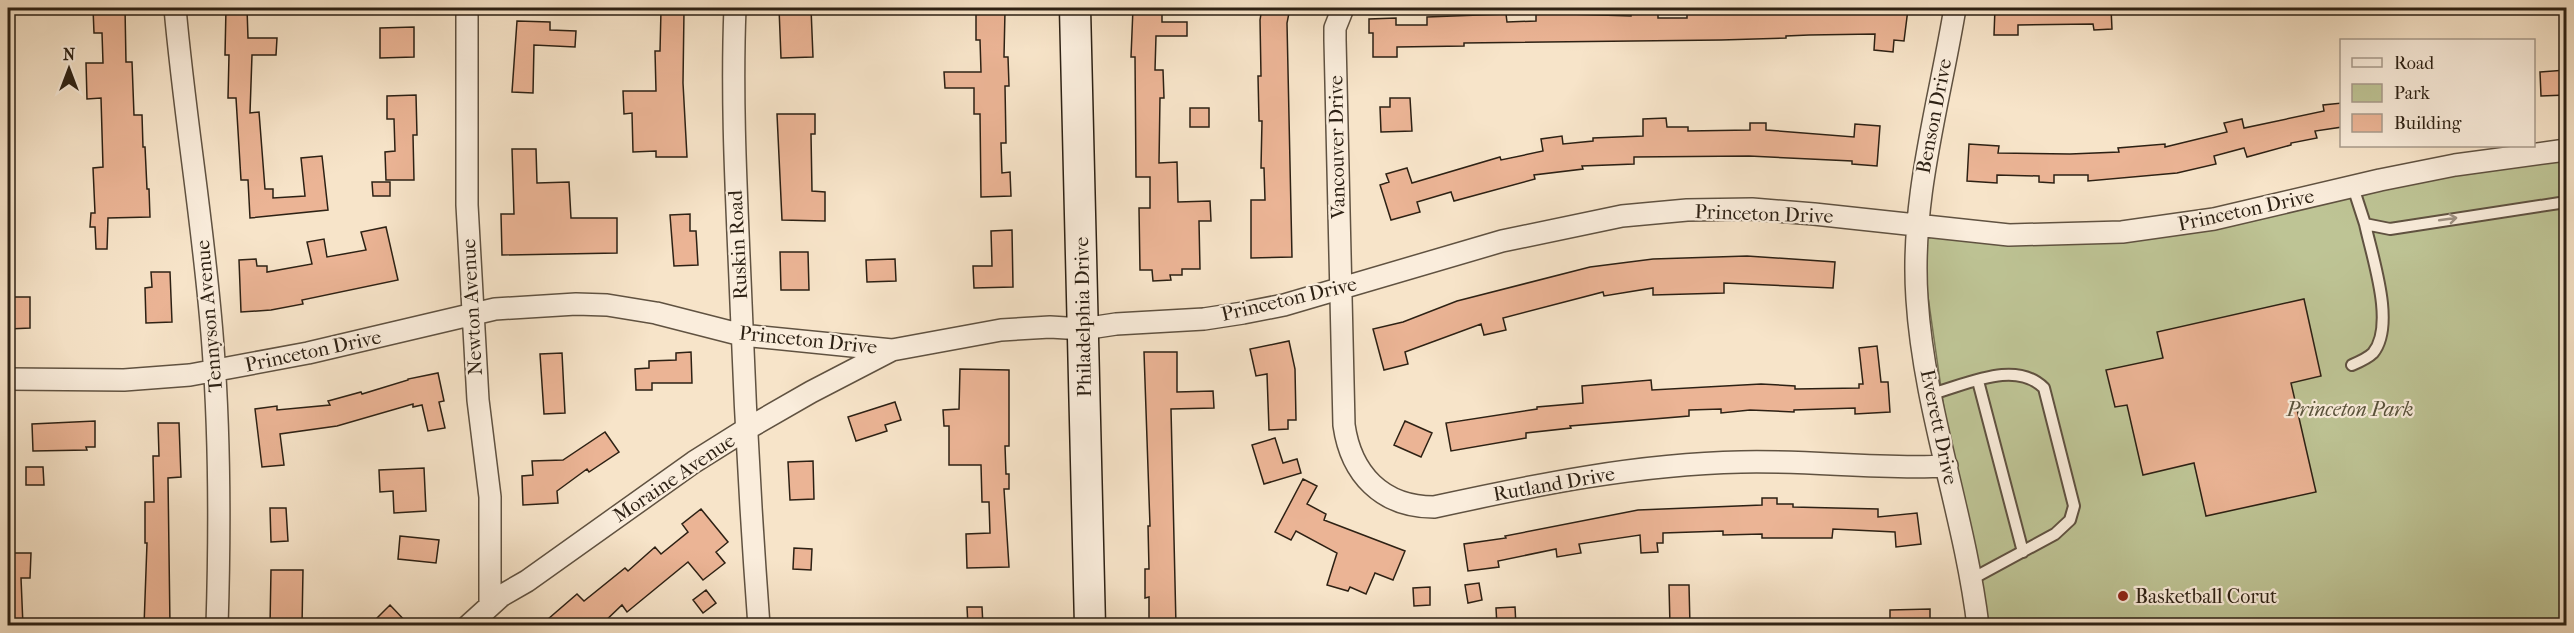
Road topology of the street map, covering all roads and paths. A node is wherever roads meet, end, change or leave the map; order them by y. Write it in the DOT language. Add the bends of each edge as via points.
graph roads {
  1 [pos="175,8"];
  2 [pos="467,8"];
  3 [pos="735,8"];
  4 [pos="1075,8"];
  5 [pos="1342,8"];
  6 [pos="1955,8"];
  7 [pos="2566,150"];
  8 [pos="2353,187"];
  9 [pos="2566,202"];
  10 [pos="2365,224"];
  11 [pos="1917,226"];
  12 [pos="1340,289"];
  13 [pos="472,315"];
  14 [pos="1083,329"];
  15 [pos="742,335"];
  16 [pos="892,350"];
  17 [pos="2352,365"];
  18 [pos="214,370"];
  19 [pos="8,379"];
  20 [pos="1978,381"];
  21 [pos="1931,394"];
  22 [pos="746,430"];
  23 [pos="1947,466"];
  24 [pos="2023,552"];
  25 [pos="1970,580"];
  26 [pos="490,606"];
  27 [pos="217,626"];
  28 [pos="468,626"];
  29 [pos="759,626"];
  30 [pos="1090,626"];
  31 [pos="1978,626"];
  1 -- 18 [label="street, Tennyson Avenue" via="198,187"];
  2 -- 13 [label="street, Newton Avenue" via="466,173"];
  3 -- 15 [label="street, Ruskin Road" via="734,117"];
  4 -- 14 [label="main road, Philadelphia Drive"];
  5 -- 12 [label="street, Vancouver Drive" via="1335,28"];
  6 -- 11 [label="street, Benson Drive" via="1921,182"];
  7 -- 8 [label="street, Princeton Drive" via="2455,165"];
  8 -- 10 [label="lane"];
  8 -- 11 [label="street, Princeton Drive" via="2214,219 2122,232 2009,235"];
  10 -- 9 [label="lane, one-way" via="2390,229"];
  10 -- 17 [label="lane" via="2384,316 2381,338 2372,354"];
  11 -- 12 [label="street, Princeton Drive" via="1752,210 1622,216 1502,241"];
  11 -- 21 [label="street, Everett Drive" via="1917,300"];
  12 -- 14 [label="street, Princeton Drive" via="1243,313"];
  12 -- 23 [label="street, Rutland Drive" via="1346,444 1366,481 1410,505 1434,507 1607,473 1687,464 1828,462 1906,468"];
  13 -- 15 [label="street, Princeton Drive" via="541,305 607,305"];
  13 -- 18 [label="street, Princeton Drive"];
  13 -- 26 [label="street, Newton Avenue" via="489,497"];
  14 -- 16 [label="street, Princeton Drive" via="1001,330"];
  14 -- 30 [label="main road, Philadelphia Drive"];
  15 -- 16 [label="street, Princeton Drive"];
  15 -- 22 [label="street, Ruskin Road"];
  16 -- 22 [label="street, Moraine Avenue"];
  18 -- 19 [label="street, Princeton Drive" via="124,380"];
  18 -- 27 [label="street, Tennyson Avenue" via="220,536"];
  20 -- 21 [label="lane"];
  20 -- 24 [label="lane"];
  20 -- 24 [label="lane" via="2004,374 2022,375 2044,388 2074,506 2063,527"];
  21 -- 23 [label="street, Everett Drive"];
  22 -- 26 [label="street, Moraine Avenue" via="694,462"];
  22 -- 29 [label="street, Ruskin Road"];
  23 -- 25 [label="street, Everett Drive"];
  24 -- 25 [label="lane"];
  25 -- 31 [label="street, Everett Drive"];
  26 -- 28 [label="street, Moraine Avenue"];
}
